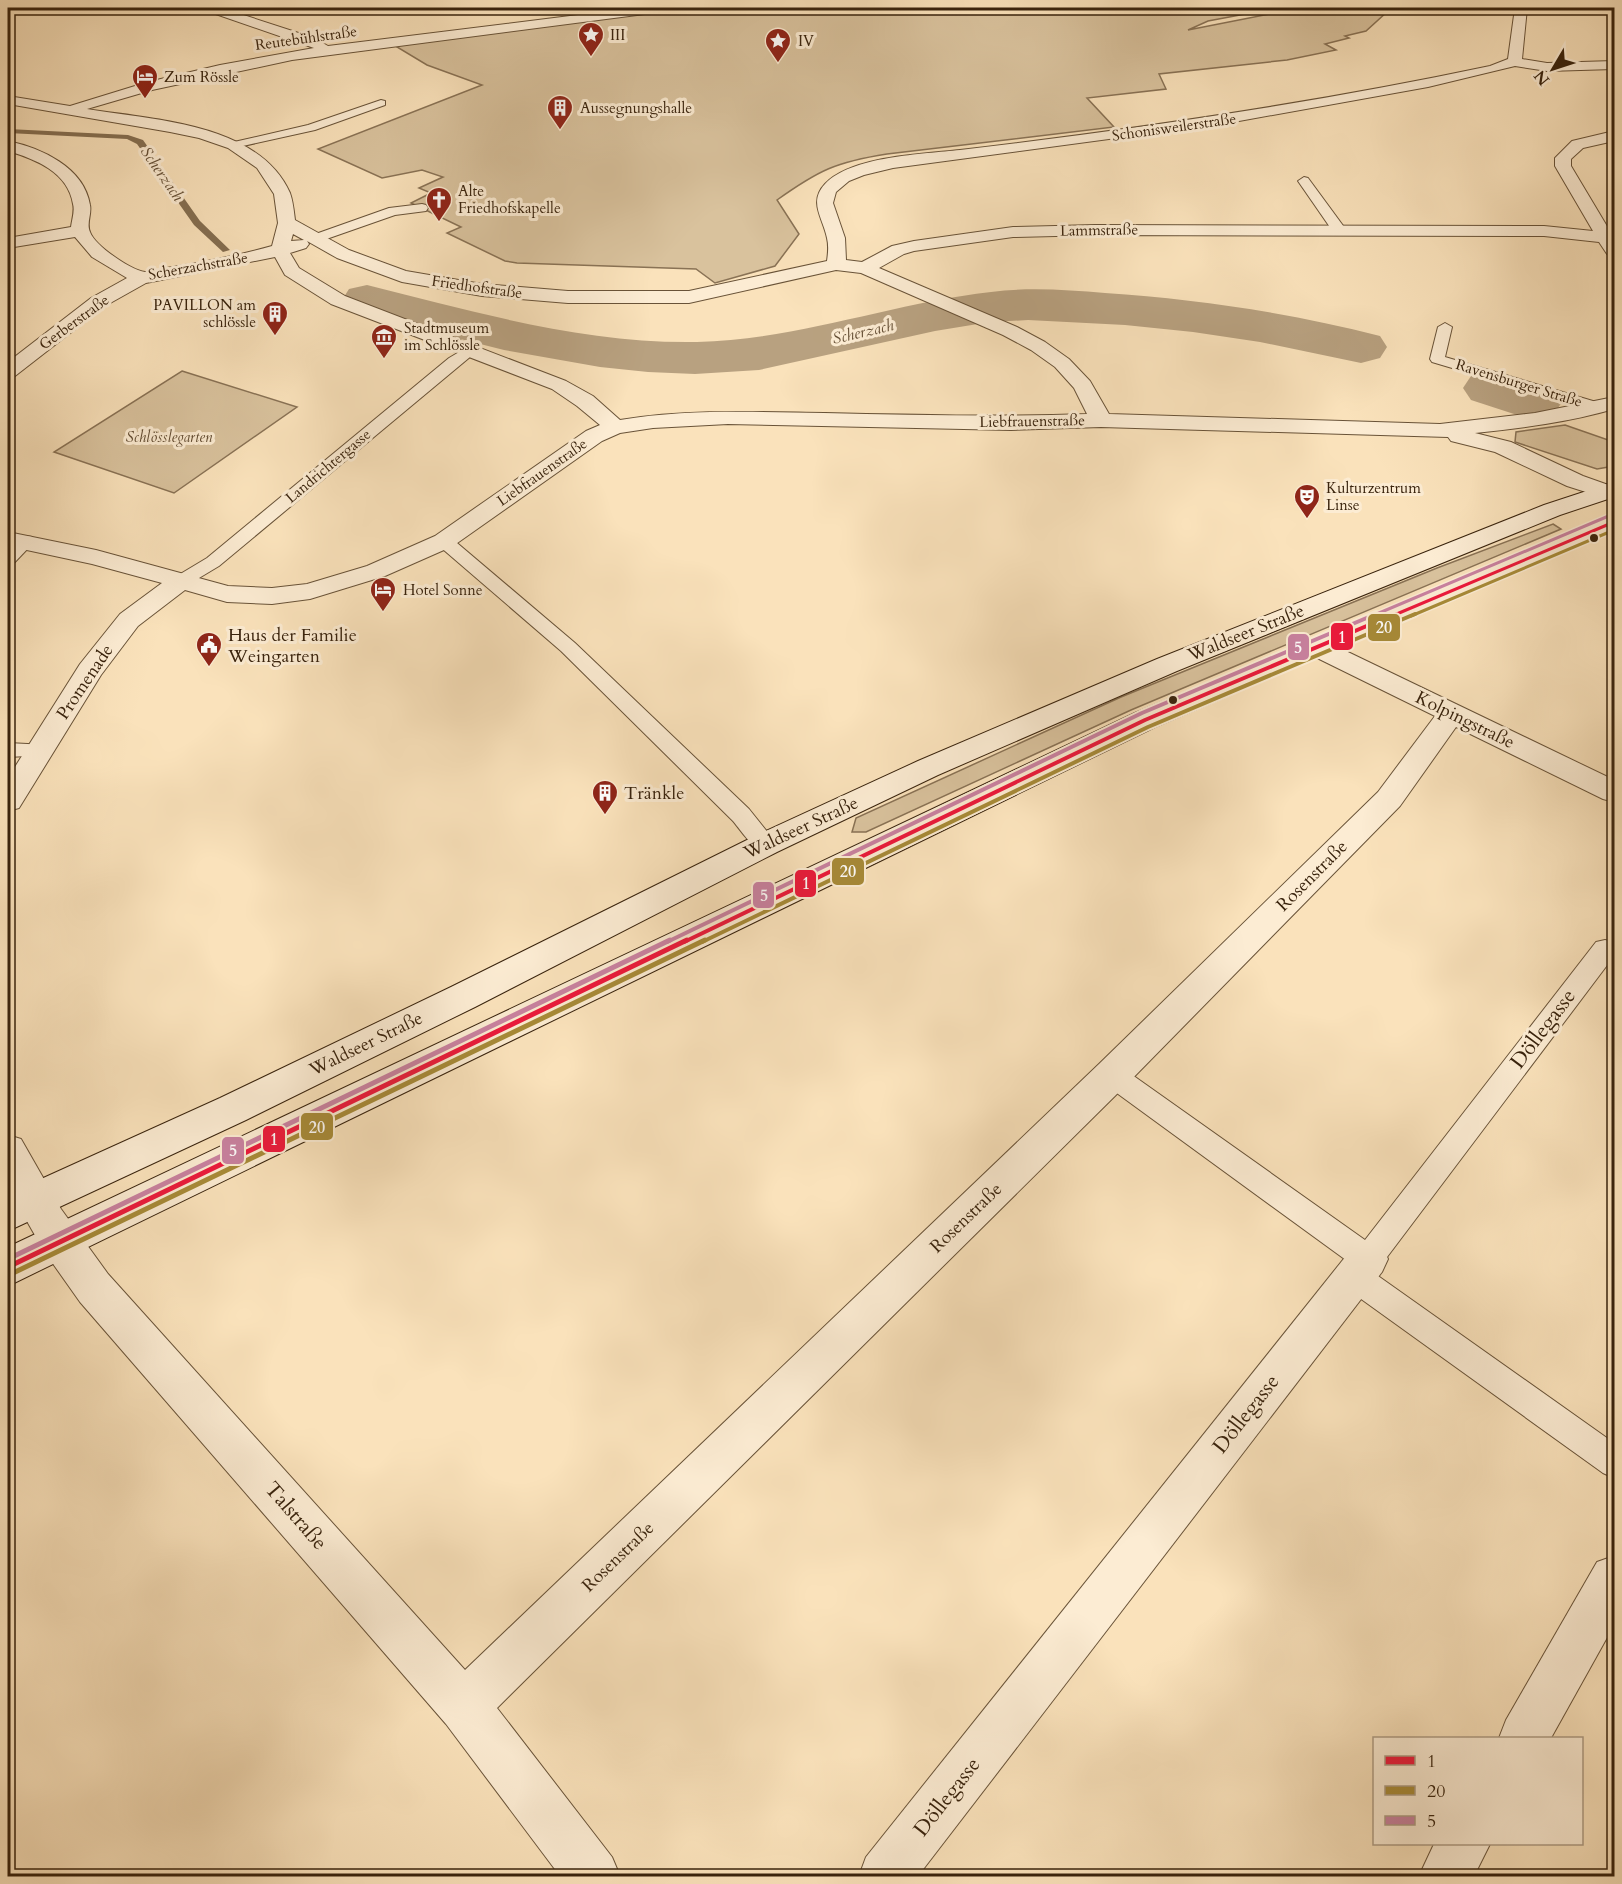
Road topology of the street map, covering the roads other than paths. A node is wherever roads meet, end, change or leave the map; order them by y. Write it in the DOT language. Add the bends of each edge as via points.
graph roads {
  1 [pos="211,8"];
  2 [pos="660,8"];
  3 [pos="1521,8"];
  4 [pos="618,10"];
  5 [pos="325,51"];
  6 [pos="1514,62"];
  7 [pos="1614,65"];
  8 [pos="8,100"];
  9 [pos="381,103"];
  10 [pos="62,109"];
  11 [pos="15,118"];
  12 [pos="1614,136"];
  13 [pos="234,145"];
  14 [pos="8,146"];
  15 [pos="1304,181"];
  16 [pos="423,208"];
  17 [pos="287,223"];
  18 [pos="1339,230"];
  19 [pos="80,231"];
  20 [pos="835,233"];
  21 [pos="1604,237"];
  22 [pos="315,239"];
  23 [pos="8,243"];
  24 [pos="280,250"];
  25 [pos="898,250"];
  26 [pos="1614,252"];
  27 [pos="836,265"];
  28 [pos="865,268"];
  29 [pos="143,277"];
  30 [pos="950,305"];
  31 [pos="1445,327"];
  32 [pos="471,349"];
  33 [pos="13,368"];
  34 [pos="1597,407"];
  35 [pos="1101,420"];
  36 [pos="609,422"];
  37 [pos="1614,422"];
  38 [pos="1440,431"];
  39 [pos="1612,492"];
  40 [pos="1614,522"];
  41 [pos="17,540"];
  42 [pos="444,541"];
  43 [pos="8,559"];
  44 [pos="183,580"];
  45 [pos="1316,647"];
  46 [pos="1451,714"];
  47 [pos="8,750"];
  48 [pos="40,750"];
  49 [pos="1614,792"];
  50 [pos="8,801"];
  51 [pos="766,844"];
  52 [pos="1605,949"];
  53 [pos="1112,1075"];
  54 [pos="8,1151"];
  55 [pos="20,1208"];
  56 [pos="60,1244"];
  57 [pos="1361,1267"];
  58 [pos="8,1268"];
  59 [pos="1614,1462"];
  60 [pos="1614,1579"];
  61 [pos="464,1706"];
  62 [pos="1525,1737"];
  63 [pos="1463,1845"];
  64 [pos="593,1876"];
  65 [pos="885,1876"];
  66 [pos="1445,1876"];
  1 -- 5 [label="street" via="309,40"];
  2 -- 4 [label="street, Reutebühlstraße"];
  3 -- 6 [label="street"];
  4 -- 5 [label="street, Reutebühlstraße"];
  5 -- 10 [label="street, Reutebühlstraße" via="219,69"];
  6 -- 7 [label="street" via="1547,67"];
  6 -- 20 [label="street, Schonisweilerstraße" via="1459,77 1224,121 877,167 849,175 827,192 824,212"];
  8 -- 10 [label="street"];
  9 -- 13 [label="lane" via="311,129"];
  10 -- 11 [label="street"];
  10 -- 13 [label="street" via="203,134"];
  12 -- 21 [label="street" via="1578,144 1563,158 1563,166"];
  13 -- 17 [label="street" via="263,165 273,178 282,194"];
  14 -- 19 [label="street" via="42,158 66,174 77,188 82,207"];
  15 -- 18 [label="lane"];
  16 -- 22 [label="lane" via="393,211"];
  17 -- 22 [label="street, Friedhofstraße"];
  17 -- 24 [label="street"];
  18 -- 21 [label="street, Lammstraße" via="1544,231"];
  18 -- 25 [label="street, Lammstraße" via="1013,232"];
  19 -- 23 [label="street"];
  19 -- 29 [label="street, Scherzachstraße" via="101,255"];
  20 -- 25 [label="street" via="860,244"];
  20 -- 27 [label="street, Schonisweilerstraße"];
  21 -- 26 [label="street"];
  22 -- 24 [label="street, Scherzachstraße"];
  22 -- 27 [label="street, Friedhofstraße" via="349,257 402,276 482,290 568,297 689,297"];
  24 -- 29 [label="street, Scherzachstraße"];
  24 -- 32 [label="street" via="292,271 338,300"];
  25 -- 28 [label="street, Lammstraße"];
  27 -- 28 [label="street, Friedhofstraße"];
  28 -- 30 [label="street, Friedhofstraße"];
  29 -- 33 [label="street, Gerberstraße" via="98,302"];
  30 -- 35 [label="street, Liebfrauenstraße" via="1038,346 1062,363 1083,385"];
  31 -- 34 [label="lane, Ravensburger Straße" via="1437,359"];
  32 -- 36 [label="street" via="560,385"];
  32 -- 44 [label="lane, Landrichtergasse" via="213,562"];
  34 -- 37 [label="street, Ravensburger Straße"];
  34 -- 38 [label="street, Liebfrauenstraße"];
  35 -- 36 [label="street, Liebfrauenstraße" via="1011,423 728,418"];
  35 -- 38 [label="street, Liebfrauenstraße"];
  36 -- 42 [label="street, Liebfrauenstraße"];
  38 -- 39 [label="street, Liebfrauenstraße" via="1503,447 1575,481"];
  39 -- 51 [label="street, Waldseer Straße" via="1552,510 1167,665 928,768"];
  40 -- 45 [label="street"];
  41 -- 43 [label="lane"];
  41 -- 44 [label="street, Liebfrauenstraße"];
  42 -- 44 [label="street, Liebfrauenstraße" via="376,572 310,591 272,596 227,594"];
  42 -- 51 [label="lane" via="568,647"];
  44 -- 48 [label="street, Promenade" via="129,620 90,670"];
  45 -- 46 [label="street, Kolpingstraße"];
  45 -- 56 [label="street" via="1134,725"];
  46 -- 49 [label="street, Kolpingstraße"];
  46 -- 53 [label="street, Rosenstraße" via="1389,799"];
  47 -- 48 [label="lane"];
  48 -- 50 [label="street, Promenade"];
  51 -- 55 [label="street, Waldseer Straße" via="463,997"];
  52 -- 57 [label="lane, Döllegasse"];
  53 -- 57 [label="lane" via="1206,1142"];
  53 -- 61 [label="street, Rosenstraße"];
  54 -- 55 [label="street, Talstraße"];
  55 -- 56 [label="street, Talstraße"];
  56 -- 58 [label="street"];
  56 -- 61 [label="street, Talstraße" via="94,1288"];
  57 -- 59 [label="lane"];
  57 -- 65 [label="street, Döllegasse"];
  60 -- 62 [label="street"];
  61 -- 64 [label="street, Talstraße"];
  63 -- 66 [label="street"];
}
